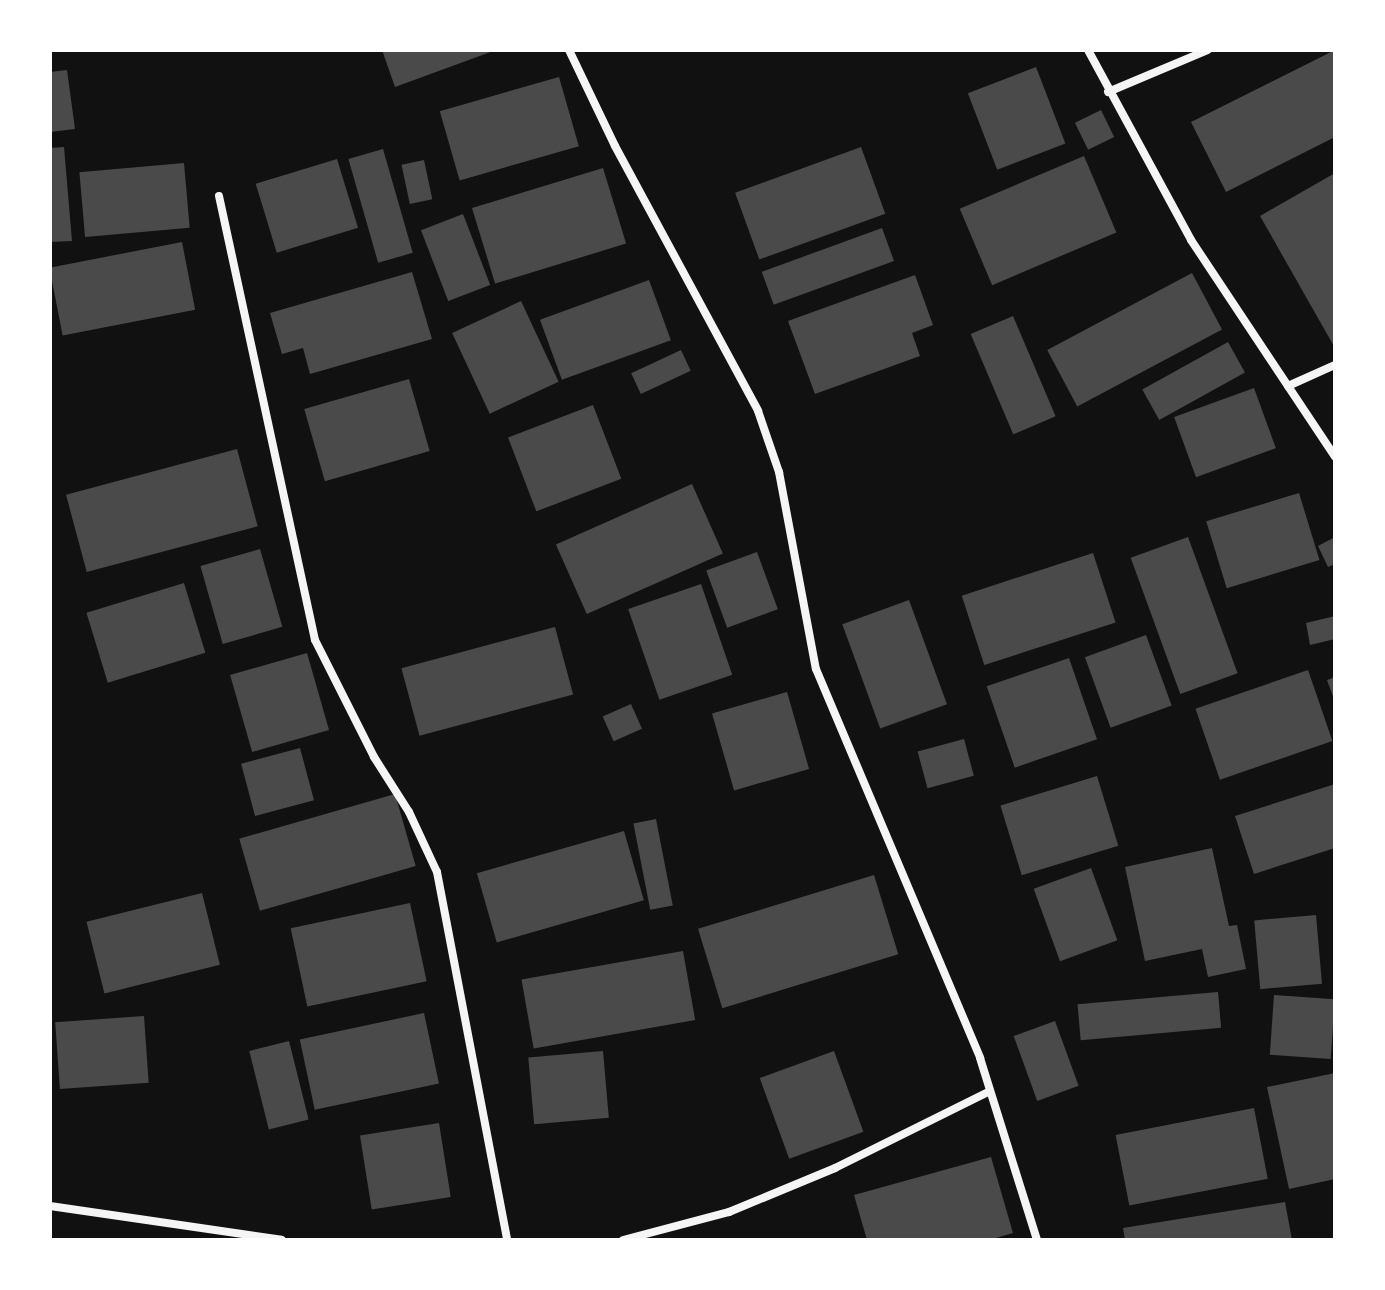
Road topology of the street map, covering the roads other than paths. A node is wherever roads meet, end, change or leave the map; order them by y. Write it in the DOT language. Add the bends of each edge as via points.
graph roads {
  1 [pos="569,50"];
  2 [pos="1088,50"];
  3 [pos="1208,50"];
  4 [pos="1108,92"];
  5 [pos="219,196"];
  6 [pos="1335,365"];
  7 [pos="1288,386"];
  8 [pos="1335,457"];
  9 [pos="988,1092"];
  10 [pos="50,1206"];
  11 [pos="282,1240"];
  12 [pos="507,1240"];
  13 [pos="623,1240"];
  14 [pos="1037,1240"];
  1 -- 9 [label="street" via="758,411 779,472 816,669 980,1058"];
  2 -- 4 [label="street"];
  3 -- 4 [label="street"];
  4 -- 7 [label="street" via="1191,240"];
  5 -- 12 [label="street" via="315,640 437,872"];
  6 -- 7 [label="street"];
  7 -- 8 [label="street"];
  9 -- 13 [label="street" via="835,1168 729,1212"];
  9 -- 14 [label="street"];
  10 -- 11 [label="street"];
}
